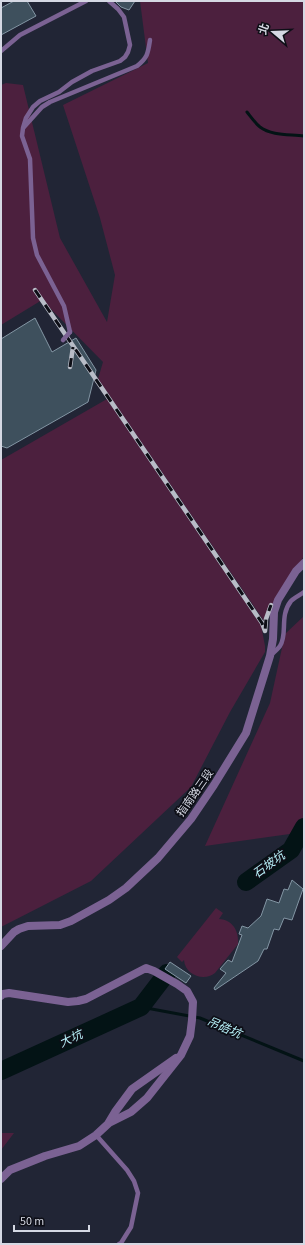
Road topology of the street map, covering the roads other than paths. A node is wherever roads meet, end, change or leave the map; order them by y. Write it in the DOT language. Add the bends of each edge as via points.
graph roads {
  1 [pos="86,1"];
  2 [pos="109,1"];
  3 [pos="150,40"];
  4 [pos="1,51"];
  5 [pos="23,128"];
  6 [pos="63,340"];
  7 [pos="304,563"];
  8 [pos="304,592"];
  9 [pos="270,656"];
  10 [pos="1,946"];
  11 [pos="1,996"];
  12 [pos="181,1055"];
  13 [pos="108,1123"];
  14 [pos="96,1135"];
  15 [pos="1,1179"];
  16 [pos="119,1244"];
  1 -- 4 [label="lane" via="20,35"];
  2 -- 5 [label="lane" via="124,17 130,45 125,57 92,71 60,92 40,101 26,118"];
  3 -- 5 [label="lane" via="148,53 137,66 50,102"];
  5 -- 6 [label="lane, bridge" via="22,136 30,159 33,238 37,255 64,306 70,332"];
  7 -- 9 [label="street, 指南路三段" via="278,600 274,612"];
  8 -- 9 [label="lane" via="286,609 283,640 280,647"];
  9 -- 10 [label="street, 指南路三段" via="246,733 191,819 158,858 109,900 60,925 28,926 19,929"];
  11 -- 12 [label="street" via="9,993 68,1002 78,1001 146,968 187,991 193,1002 190,1036"];
  12 -- 13 [label="street" via="132,1089"];
  12 -- 13 [label="street" via="147,1098 131,1112"];
  13 -- 14 [label="street"];
  14 -- 15 [label="street" via="79,1146 10,1170"];
  14 -- 16 [label="lane" via="127,1170 138,1193 131,1227"];
}
